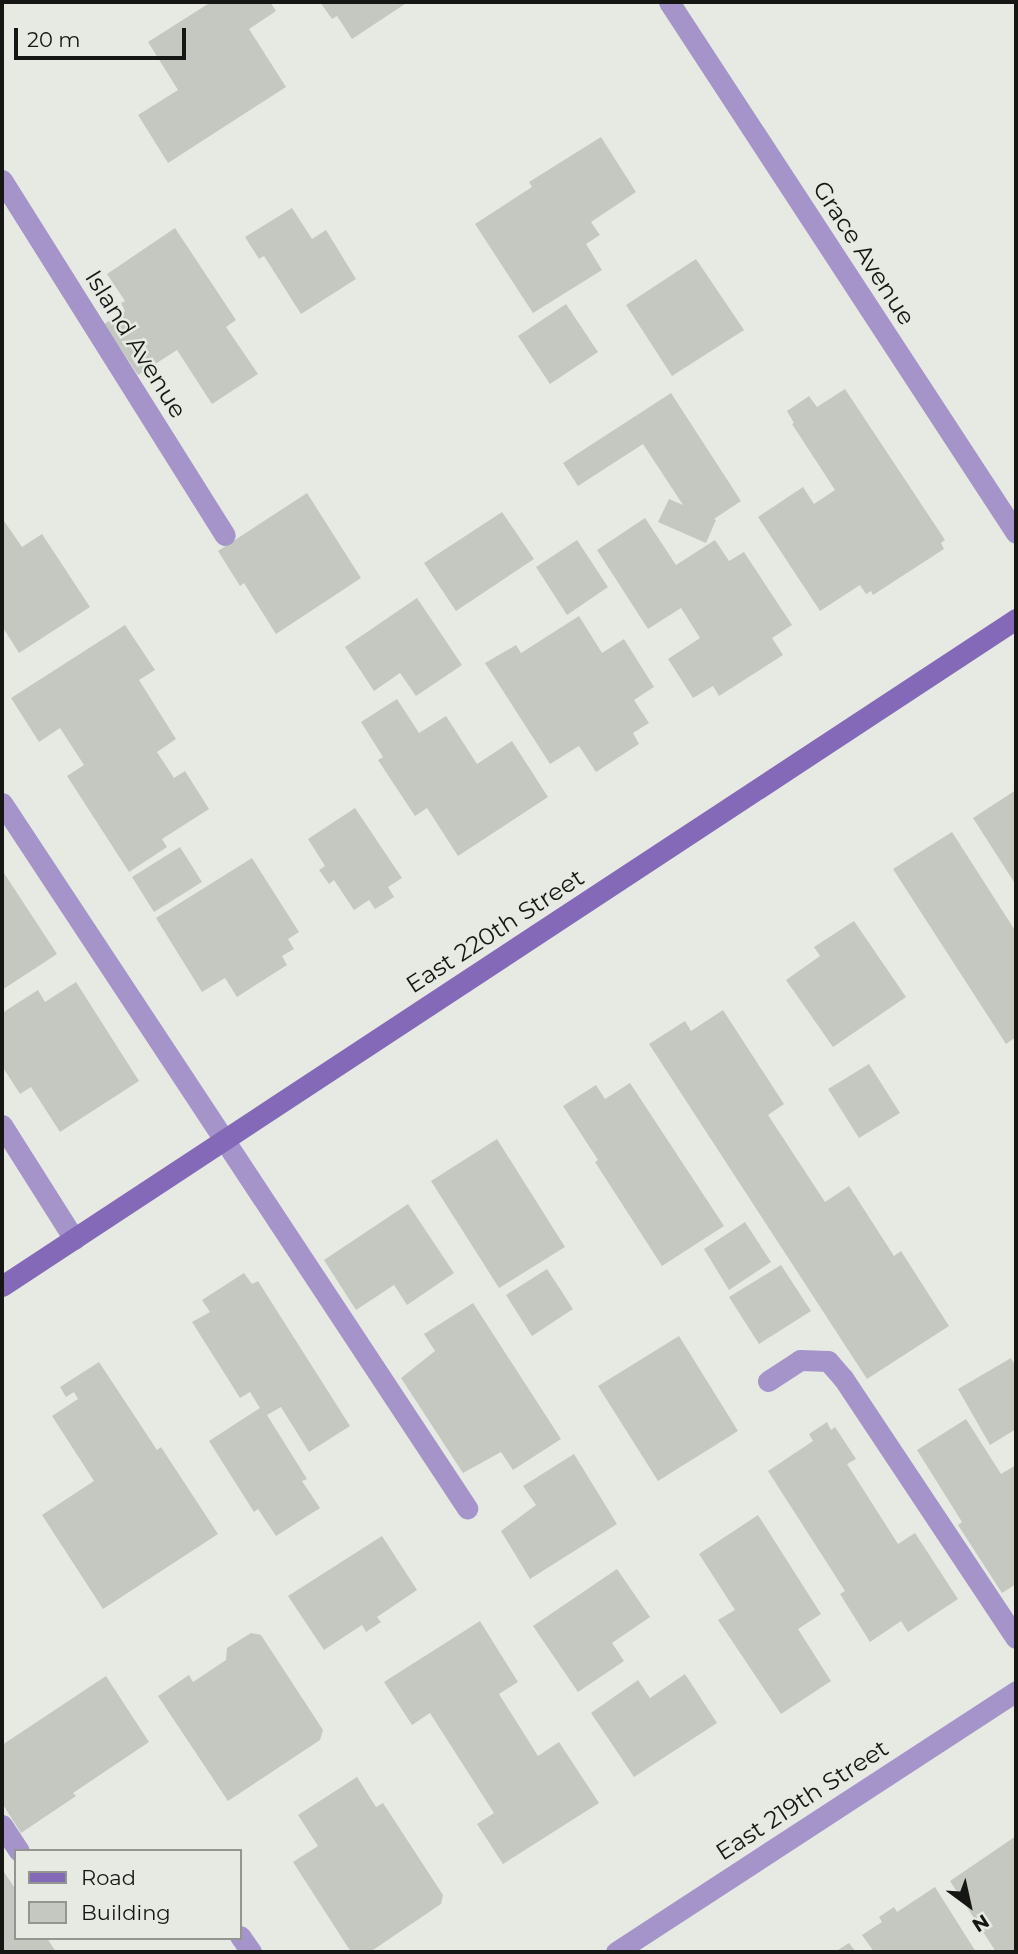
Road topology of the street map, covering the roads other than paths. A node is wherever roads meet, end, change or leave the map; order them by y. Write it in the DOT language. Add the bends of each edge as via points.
graph roads {
  1 [pos="669,2"];
  2 [pos="2,180"];
  3 [pos="1016,533"];
  4 [pos="225,535"];
  5 [pos="1016,619"];
  6 [pos="2,803"];
  7 [pos="2,1125"];
  8 [pos="223,1141"];
  9 [pos="74,1239"];
  10 [pos="2,1286"];
  11 [pos="768,1381"];
  12 [pos="467,1508"];
  13 [pos="1016,1638"];
  14 [pos="1016,1691"];
  15 [pos="2,1825"];
  16 [pos="18,1849"];
  17 [pos="616,1952"];
  1 -- 3 [label="street, Grace Avenue"];
  2 -- 4 [label="street, Island Avenue"];
  5 -- 8 [label="street, East 220th Street"];
  6 -- 8 [label="street"];
  7 -- 9 [label="street"];
  8 -- 9 [label="street, East 220th Street"];
  8 -- 12 [label="street"];
  9 -- 10 [label="street, East 220th Street"];
  11 -- 13 [label="street" via="800,1360 828,1361"];
  14 -- 17 [label="street, East 219th Street"];
  15 -- 16 [label="street"];
}
